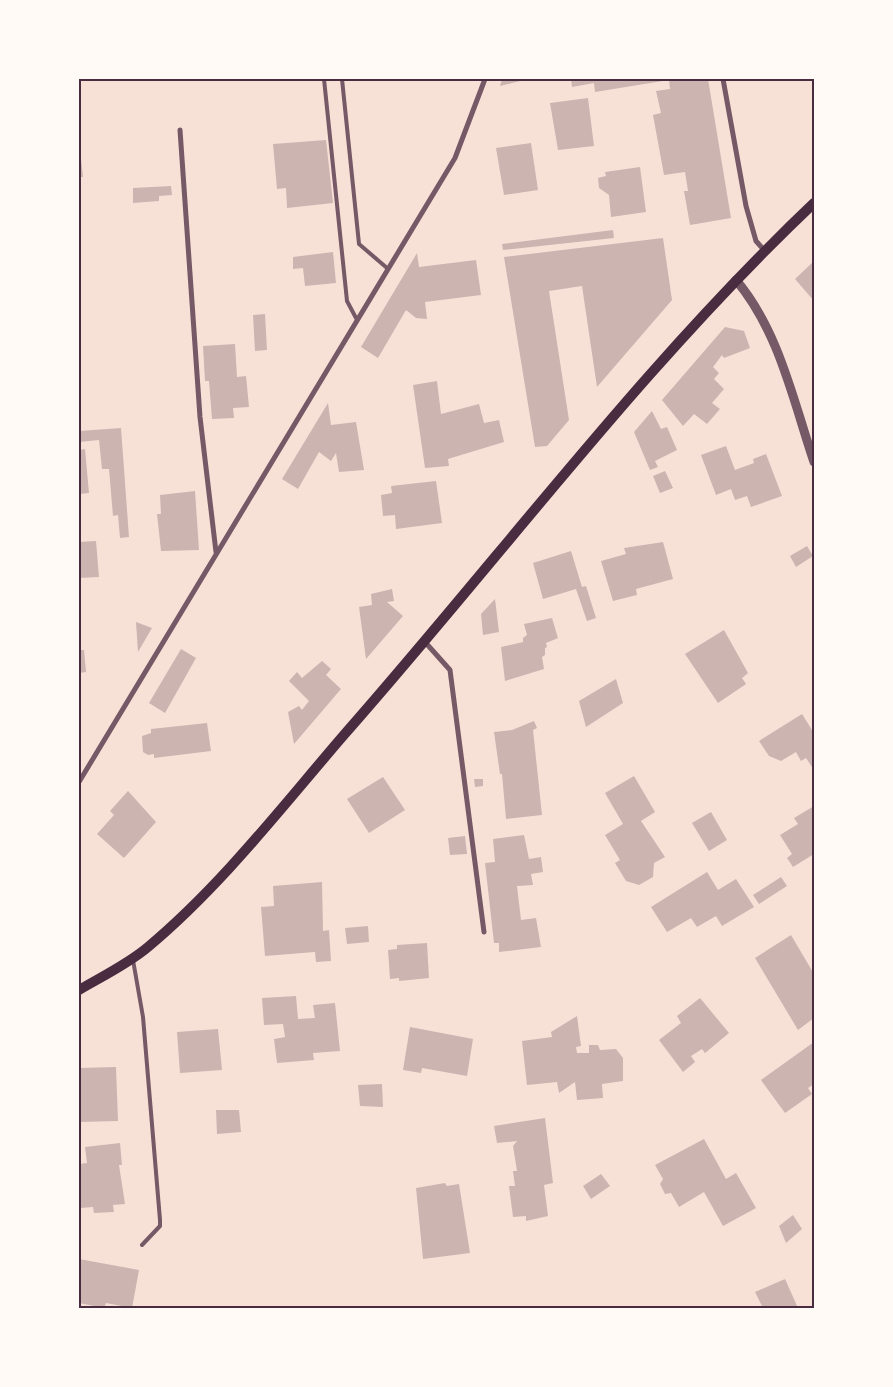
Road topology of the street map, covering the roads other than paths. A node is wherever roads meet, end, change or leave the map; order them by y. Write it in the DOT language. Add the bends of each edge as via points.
graph roads {
  1 [pos="324,79"];
  2 [pos="342,79"];
  3 [pos="485,79"];
  4 [pos="723,79"];
  5 [pos="180,130"];
  6 [pos="814,203"];
  7 [pos="764,250"];
  8 [pos="387,268"];
  9 [pos="736,280"];
  10 [pos="356,318"];
  11 [pos="814,462"];
  12 [pos="216,552"];
  13 [pos="425,642"];
  14 [pos="79,782"];
  15 [pos="484,932"];
  16 [pos="132,958"];
  17 [pos="79,990"];
  18 [pos="142,1244"];
  1 -- 10 [label="lane" via="347,302"];
  2 -- 8 [label="lane" via="359,244"];
  3 -- 8 [label="street" via="455,158"];
  4 -- 7 [label="street" via="746,206 756,241"];
  5 -- 12 [label="street" via="200,417"];
  6 -- 7 [label="main road"];
  7 -- 9 [label="main road"];
  8 -- 10 [label="street"];
  9 -- 11 [label="street" via="770,332"];
  9 -- 13 [label="main road" via="640,386"];
  10 -- 12 [label="street"];
  12 -- 14 [label="street"];
  13 -- 15 [label="street" via="450,670"];
  13 -- 16 [label="main road" via="206,892 146,949"];
  16 -- 17 [label="main road"];
  16 -- 18 [label="lane" via="143,1017 160,1220 160,1226"];
}
